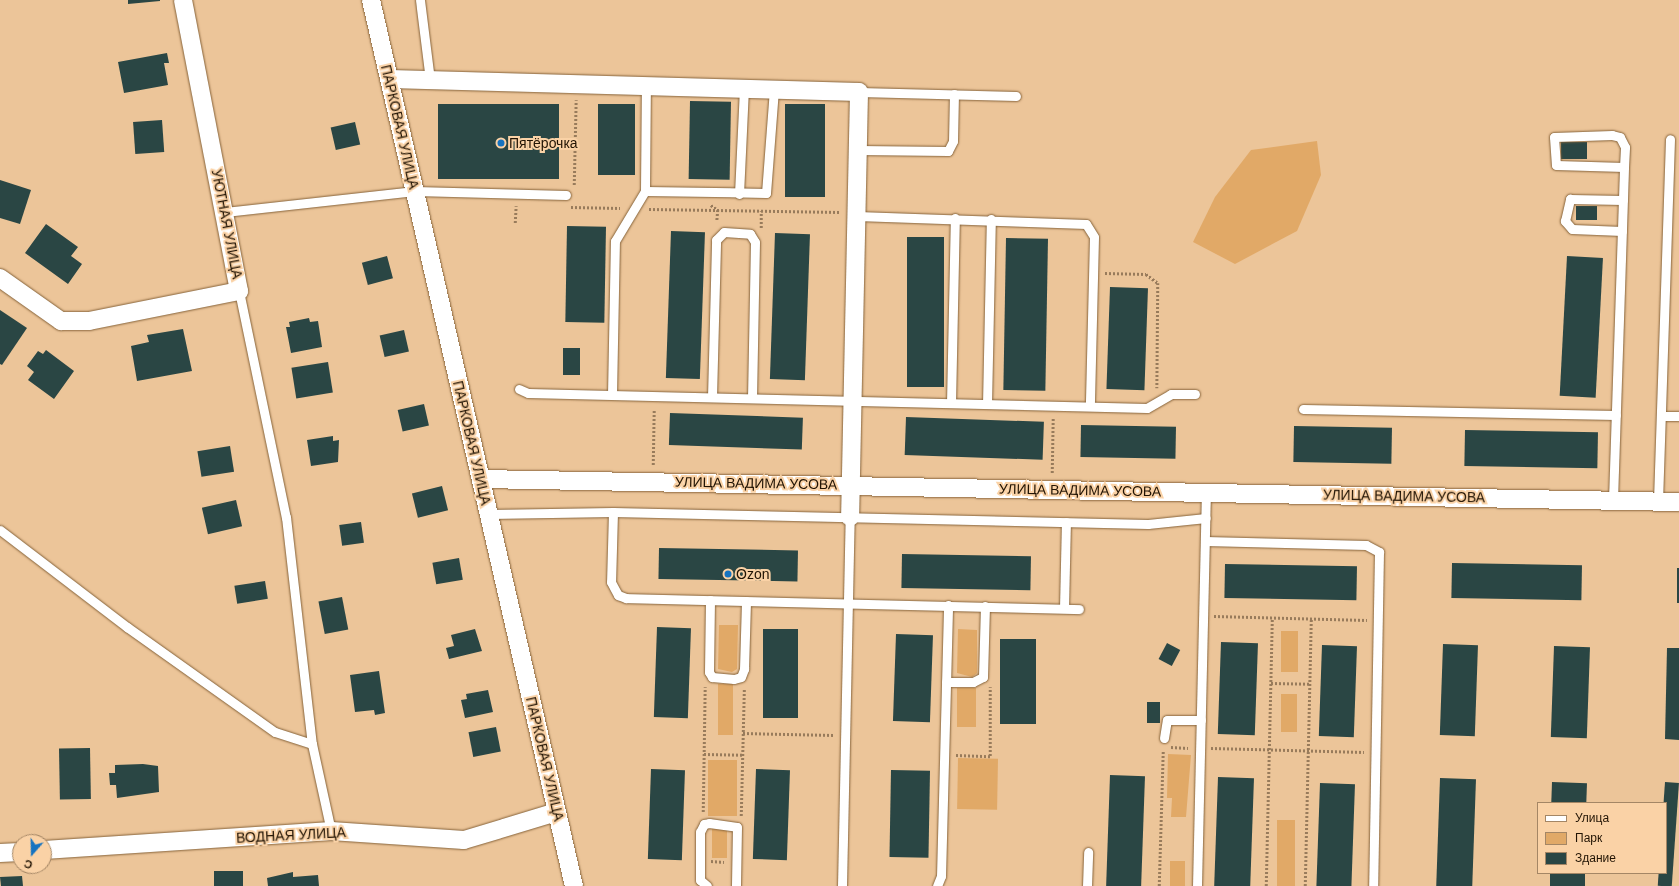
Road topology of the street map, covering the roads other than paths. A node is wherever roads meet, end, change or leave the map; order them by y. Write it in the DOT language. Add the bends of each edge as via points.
graph roads {
  1 [pos="183,0"];
  2 [pos="371,0"];
  3 [pos="420,0"];
  4 [pos="390,79"];
  5 [pos="430,80"];
  6 [pos="646,86"];
  7 [pos="744,89"];
  8 [pos="774,89"];
  9 [pos="859,92"];
  10 [pos="954,94"];
  11 [pos="1016,96"];
  12 [pos="1670,138"];
  13 [pos="858,150"];
  14 [pos="1624,167"];
  15 [pos="415,191"];
  16 [pos="645,192"];
  17 [pos="739,194"];
  18 [pos="570,198"];
  19 [pos="1623,200"];
  20 [pos="225,212"];
  21 [pos="857,214"];
  22 [pos="956,218"];
  23 [pos="991,219"];
  24 [pos="1622,231"];
  25 [pos="0,278"];
  26 [pos="239,291"];
  27 [pos="519,389"];
  28 [pos="1195,394"];
  29 [pos="612,395"];
  30 [pos="712,397"];
  31 [pos="752,398"];
  32 [pos="852,401"];
  33 [pos="951,403"];
  34 [pos="987,404"];
  35 [pos="1090,406"];
  36 [pos="1303,409"];
  37 [pos="1616,415"];
  38 [pos="1661,416"];
  39 [pos="1679,416"];
  40 [pos="481,479"];
  41 [pos="851,485"];
  42 [pos="1206,492"];
  43 [pos="1613,500"];
  44 [pos="1658,501"];
  45 [pos="1679,502"];
  46 [pos="613,512"];
  47 [pos="489,514"];
  48 [pos="850,517"];
  49 [pos="1206,518"];
  50 [pos="1066,522"];
  51 [pos="0,530"];
  52 [pos="1205,541"];
  53 [pos="710,600"];
  54 [pos="746,601"];
  55 [pos="848,603"];
  56 [pos="948,606"];
  57 [pos="985,606"];
  58 [pos="1064,608"];
  59 [pos="1079,609"];
  60 [pos="946,682"];
  61 [pos="1201,720"];
  62 [pos="1164,738"];
  63 [pos="312,744"];
  64 [pos="557,812"];
  65 [pos="331,831"];
  66 [pos="52,849"];
  67 [pos="12,852"];
  68 [pos="1088,852"];
  69 [pos="0,853"];
  70 [pos="574,886"];
  71 [pos="707,886"];
  72 [pos="736,886"];
  73 [pos="842,886"];
  74 [pos="937,886"];
  75 [pos="1087,886"];
  76 [pos="1198,886"];
  77 [pos="1373,886"];
  1 -- 20 [label="street, УЮТНАЯ УЛИЦА"];
  2 -- 4 [label="street, ПАРКОВАЯ УЛИЦА"];
  3 -- 5 [label="lane"];
  4 -- 5 [label="street"];
  4 -- 15 [label="street, ПАРКОВАЯ УЛИЦА"];
  5 -- 6 [label="street"];
  6 -- 7 [label="street"];
  6 -- 16 [label="lane"];
  7 -- 8 [label="street"];
  7 -- 17 [label="lane"];
  8 -- 9 [label="street"];
  8 -- 17 [label="lane" via="769,187 760,195"];
  9 -- 10 [label="lane"];
  9 -- 13 [label="street"];
  10 -- 11 [label="lane"];
  10 -- 13 [label="lane" via="953,141 948,151"];
  12 -- 38 [label="lane"];
  13 -- 21 [label="street"];
  14 -- 14 [label="lane" via="1625,147 1620,137 1561,134 1554,137 1556,165"];
  14 -- 19 [label="lane"];
  15 -- 18 [label="lane"];
  15 -- 20 [label="lane"];
  15 -- 40 [label="street, ПАРКОВАЯ УЛИЦА"];
  16 -- 17 [label="lane"];
  16 -- 29 [label="lane" via="615,241"];
  19 -- 24 [label="lane"];
  19 -- 24 [label="lane" via="1574,198 1566,206 1568,228"];
  20 -- 26 [label="street, УЮТНАЯ УЛИЦА"];
  21 -- 22 [label="lane"];
  21 -- 32 [label="street"];
  22 -- 23 [label="lane"];
  22 -- 33 [label="lane"];
  23 -- 34 [label="lane"];
  23 -- 35 [label="lane" via="1086,224 1094,237"];
  24 -- 37 [label="lane"];
  25 -- 26 [label="street, УЮТНАЯ УЛИЦА" via="61,321 89,321"];
  26 -- 63 [label="lane" via="286,517"];
  27 -- 29 [label="lane" via="528,393"];
  28 -- 35 [label="lane" via="1172,394 1157,405"];
  29 -- 30 [label="lane"];
  30 -- 31 [label="lane"];
  30 -- 31 [label="lane" via="716,240 720,233 750,234 755,242"];
  31 -- 32 [label="lane"];
  32 -- 33 [label="lane"];
  32 -- 41 [label="street"];
  33 -- 34 [label="lane"];
  34 -- 35 [label="lane"];
  36 -- 37 [label="lane"];
  37 -- 43 [label="lane"];
  38 -- 39 [label="lane"];
  38 -- 44 [label="lane"];
  40 -- 41 [label="street, УЛИЦА ВАДИМА УСОВА"];
  40 -- 47 [label="street, ПАРКОВАЯ УЛИЦА"];
  41 -- 42 [label="street, УЛИЦА ВАДИМА УСОВА"];
  41 -- 48 [label="street"];
  42 -- 43 [label="street, УЛИЦА ВАДИМА УСОВА"];
  42 -- 49 [label="lane"];
  43 -- 44 [label="street, УЛИЦА ВАДИМА УСОВА"];
  44 -- 45 [label="street, УЛИЦА ВАДИМА УСОВА"];
  46 -- 47 [label="lane"];
  46 -- 48 [label="lane"];
  46 -- 53 [label="lane" via="611,582 618,595"];
  47 -- 64 [label="street, ПАРКОВАЯ УЛИЦА"];
  48 -- 50 [label="lane"];
  48 -- 55 [label="lane"];
  49 -- 50 [label="lane" via="1148,524"];
  49 -- 52 [label="lane"];
  50 -- 58 [label="lane"];
  51 -- 63 [label="lane" via="127,627 276,732"];
  52 -- 61 [label="lane"];
  52 -- 77 [label="lane" via="1374,547 1381,559"];
  53 -- 54 [label="lane"];
  53 -- 54 [label="lane" via="708,667 712,677 741,677 744,669"];
  54 -- 55 [label="lane"];
  55 -- 56 [label="lane"];
  55 -- 73 [label="lane"];
  56 -- 57 [label="lane"];
  56 -- 60 [label="lane"];
  57 -- 58 [label="lane"];
  57 -- 60 [label="lane" via="983,677 973,682"];
  58 -- 59 [label="lane"];
  60 -- 74 [label="lane" via="941,876"];
  61 -- 62 [label="lane" via="1167,720"];
  61 -- 76 [label="lane"];
  63 -- 65 [label="lane"];
  64 -- 65 [label="street, ВОДНАЯ УЛИЦА" via="464,840"];
  64 -- 70 [label="street, ПАРКОВАЯ УЛИЦА"];
  65 -- 66 [label="street, ВОДНАЯ УЛИЦА"];
  67 -- 69 [label="street"];
  68 -- 75 [label="lane"];
  71 -- 72 [label="lane" via="700,880 699,861 704,824 728,823 737,827"];
}
